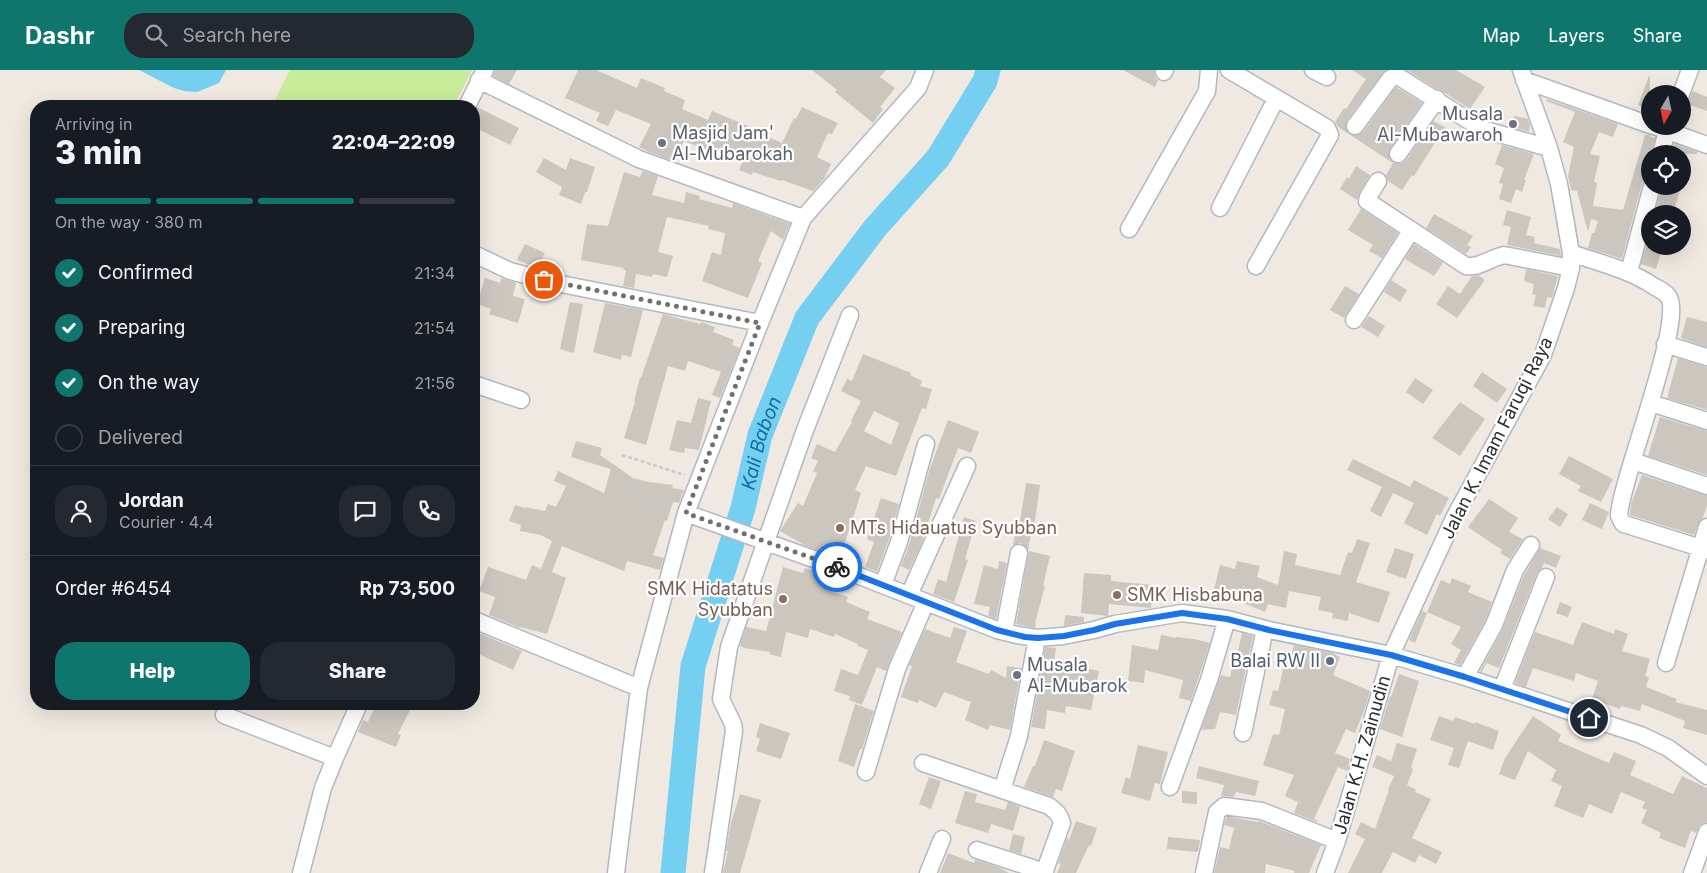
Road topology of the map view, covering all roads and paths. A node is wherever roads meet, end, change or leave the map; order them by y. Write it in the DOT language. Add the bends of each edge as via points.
graph roads {
  1 [pos="925,70"];
  2 [pos="1209,70"];
  3 [pos="1228,70"];
  4 [pos="1690,70"];
  5 [pos="482,75"];
  6 [pos="1523,75"];
  7 [pos="1684,85"];
  8 [pos="1276,99"];
  9 [pos="1437,99"];
  10 [pos="470,100"];
  11 [pos="1641,121"];
  12 [pos="1355,126"];
  13 [pos="1681,135"];
  14 [pos="1707,145"];
  15 [pos="1549,148"];
  16 [pos="1398,154"];
  17 [pos="1378,181"];
  18 [pos="1650,195"];
  19 [pos="1220,208"];
  20 [pos="803,218"];
  21 [pos="1129,228"];
  22 [pos="1412,231"];
  23 [pos="480,257"];
  24 [pos="1571,260"];
  25 [pos="1256,266"];
  26 [pos="1629,272"];
  27 [pos="850,315"];
  28 [pos="1354,320"];
  29 [pos="760,323"];
  30 [pos="1665,344"];
  31 [pos="1707,357"];
  32 [pos="480,386"];
  33 [pos="521,400"];
  34 [pos="1651,403"];
  35 [pos="1707,421"];
  36 [pos="926,444"];
  37 [pos="622,455"];
  38 [pos="1633,461"];
  39 [pos="967,466"];
  40 [pos="699,479"];
  41 [pos="618,486"];
  42 [pos="1707,486"];
  43 [pos="688,514"];
  44 [pos="1707,527"];
  45 [pos="766,541"];
  46 [pos="1531,545"];
  47 [pos="1704,550"];
  48 [pos="1019,553"];
  49 [pos="1546,578"];
  50 [pos="883,585"];
  51 [pos="909,595"];
  52 [pos="926,602"];
  53 [pos="1227,619"];
  54 [pos="480,622"];
  55 [pos="1265,629"];
  56 [pos="1004,632"];
  57 [pos="1038,638"];
  58 [pos="1391,655"];
  59 [pos="1666,663"];
  60 [pos="1465,677"];
  61 [pos="639,688"];
  62 [pos="1502,689"];
  63 [pos="356,710"];
  64 [pos="224,715"];
  65 [pos="1243,733"];
  66 [pos="334,758"];
  67 [pos="923,763"];
  68 [pos="866,772"];
  69 [pos="1707,776"];
  70 [pos="1170,787"];
  71 [pos="1002,790"];
  72 [pos="1707,832"];
  73 [pos="942,838"];
  74 [pos="1337,841"];
  75 [pos="977,850"];
  76 [pos="1045,872"];
  77 [pos="301,873"];
  78 [pos="616,873"];
  79 [pos="713,873"];
  80 [pos="928,873"];
  81 [pos="1204,873"];
  82 [pos="1325,873"];
  83 [pos="1692,873"];
  1 -- 20 [label="street" via="912,96"];
  2 -- 21 [label="street" via="1207,91"];
  3 -- 8 [label="street"];
  4 -- 7 [label="street"];
  5 -- 10 [label="street"];
  5 -- 20 [label="street" via="639,159"];
  6 -- 11 [label="street"];
  6 -- 15 [label="street, Jalan K. Imam Faruqi Raya"];
  8 -- 19 [label="street"];
  8 -- 25 [label="street" via="1328,128 1330,135"];
  9 -- 12 [label="street" via="1394,75"];
  9 -- 15 [label="street" via="1482,129"];
  9 -- 16 [label="street"];
  13 -- 14 [label="street"];
  15 -- 24 [label="street, Jalan K. Imam Faruqi Raya" via="1559,184"];
  17 -- 22 [label="street" via="1367,201"];
  18 -- 26 [label="street"];
  20 -- 29 [label="street"];
  22 -- 24 [label="street" via="1466,266 1477,266 1504,254"];
  22 -- 28 [label="street"];
  23 -- 29 [label="street" via="510,271 561,284"];
  24 -- 26 [label="street"];
  24 -- 58 [label="street, Jalan K. Imam Faruqi Raya" via="1566,288 1542,355 1454,518"];
  26 -- 30 [label="street" via="1667,295 1671,301 1672,313"];
  27 -- 45 [label="street"];
  29 -- 40 [label="street"];
  30 -- 31 [label="street"];
  30 -- 34 [label="street"];
  32 -- 33 [label="street"];
  34 -- 35 [label="street"];
  34 -- 38 [label="street"];
  36 -- 50 [label="street" via="899,542"];
  37 -- 40 [label="path"];
  38 -- 42 [label="street"];
  38 -- 47 [label="street" via="1619,511 1622,522"];
  39 -- 51 [label="street"];
  40 -- 43 [label="street"];
  41 -- 43 [label="path"];
  43 -- 45 [label="street, Jalan K.H. Zainudin"];
  43 -- 61 [label="street"];
  44 -- 47 [label="street"];
  45 -- 50 [label="street, Jalan K.H. Zainudin"];
  45 -- 79 [label="street" via="729,647 724,676 721,699 734,730"];
  46 -- 60 [label="street" via="1515,570 1494,625"];
  47 -- 59 [label="street"];
  48 -- 56 [label="street"];
  49 -- 62 [label="street"];
  50 -- 51 [label="street, Jalan K.H. Zainudin"];
  51 -- 52 [label="street, Jalan K.H. Zainudin"];
  52 -- 56 [label="street, Jalan K.H. Zainudin"];
  52 -- 68 [label="street" via="897,669"];
  53 -- 55 [label="street, Jalan K.H. Zainudin"];
  53 -- 57 [label="street, Jalan K.H. Zainudin" via="1182,613"];
  53 -- 70 [label="street" via="1209,680"];
  54 -- 61 [label="street"];
  55 -- 58 [label="street, Jalan K.H. Zainudin"];
  55 -- 65 [label="street"];
  56 -- 57 [label="street, Jalan K.H. Zainudin"];
  57 -- 71 [label="street" via="1018,736"];
  58 -- 60 [label="street"];
  58 -- 74 [label="street, Jalan K.H. Zainudin"];
  60 -- 62 [label="street"];
  61 -- 78 [label="street"];
  62 -- 69 [label="street" via="1641,735 1668,748"];
  63 -- 66 [label="street"];
  64 -- 66 [label="street"];
  66 -- 77 [label="street"];
  67 -- 71 [label="street"];
  71 -- 76 [label="street" via="1049,806 1060,816 1060,831"];
  72 -- 83 [label="street"];
  73 -- 80 [label="street"];
  74 -- 81 [label="street" via="1262,811 1224,806 1217,812"];
  74 -- 82 [label="street, Jalan K.H. Zainudin"];
  75 -- 76 [label="street"];
}
